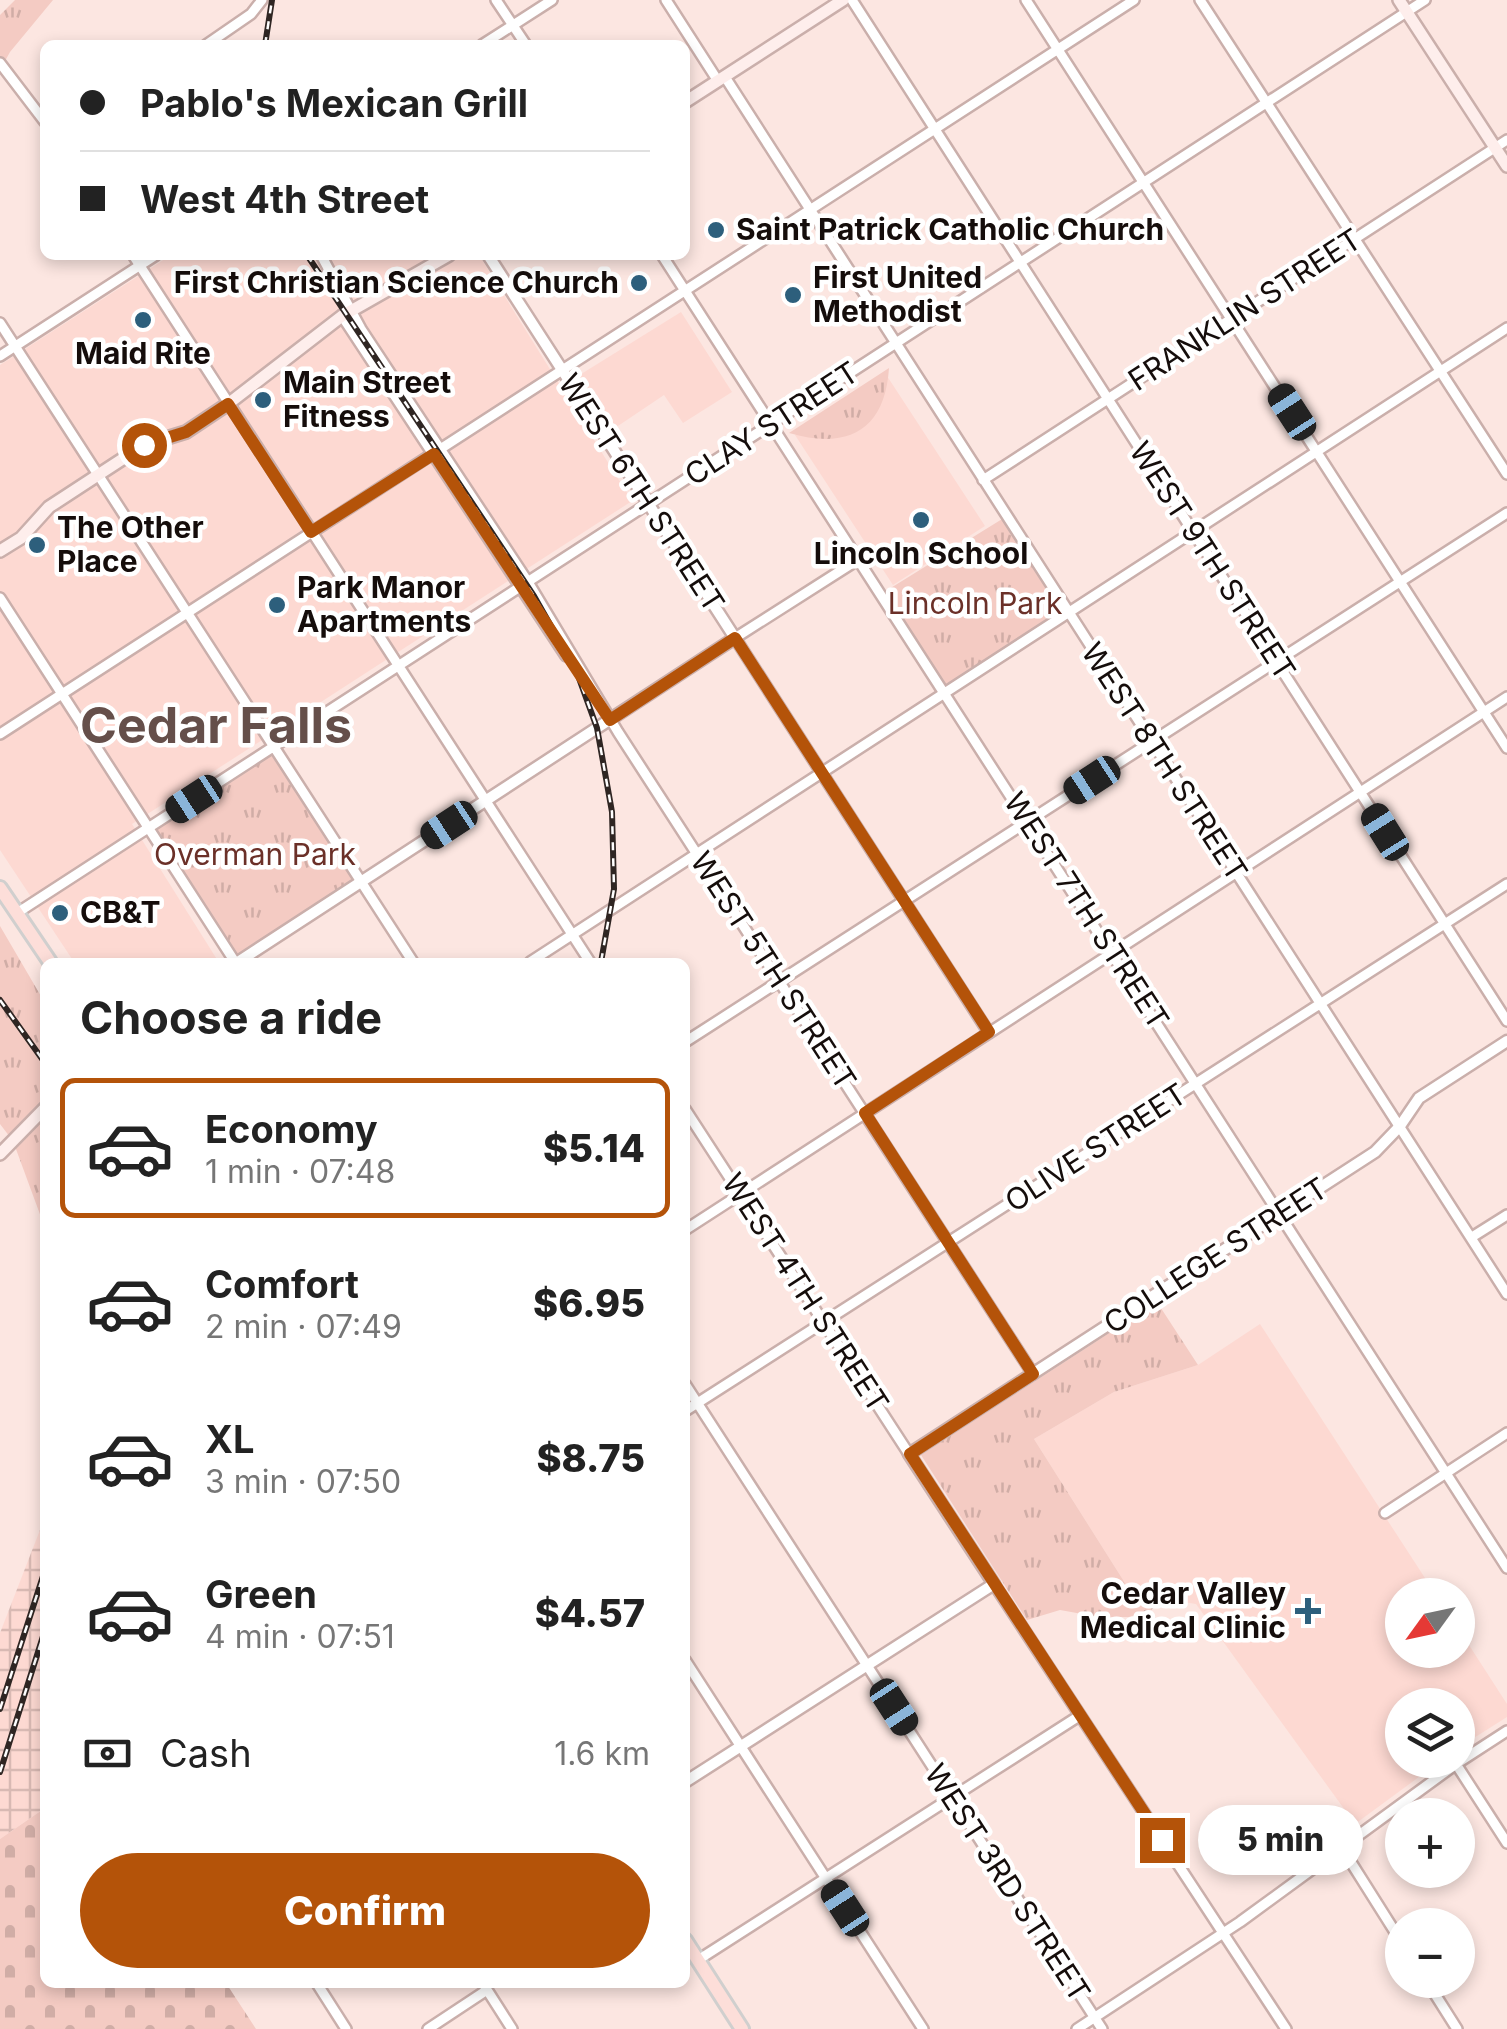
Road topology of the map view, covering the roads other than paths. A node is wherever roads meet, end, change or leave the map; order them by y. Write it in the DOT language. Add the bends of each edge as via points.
graph roads {
  1 [pos="262,0"];
  2 [pos="496,0"];
  3 [pos="552,0"];
  4 [pos="666,0"];
  5 [pos="843,0"];
  6 [pos="852,0"];
  7 [pos="1026,0"];
  8 [pos="1134,0"];
  9 [pos="1200,0"];
  10 [pos="1399,0"];
  11 [pos="1426,0"];
  12 [pos="1407,12"];
  13 [pos="513,25"];
  14 [pos="213,40"];
  15 [pos="490,40"];
  16 [pos="523,40"];
  17 [pos="1058,49"];
  18 [pos="0,63"];
  19 [pos="721,79"];
  20 [pos="690,99"];
  21 [pos="1267,103"];
  22 [pos="40,115"];
  23 [pos="934,129"];
  24 [pos="1507,140"];
  25 [pos="1495,148"];
  26 [pos="1507,166"];
  27 [pos="1144,182"];
  28 [pos="810,210"];
  29 [pos="1355,238"];
  30 [pos="136,260"];
  31 [pos="149,260"];
  32 [pos="323,260"];
  33 [pos="440,260"];
  34 [pos="491,260"];
  35 [pos="665,260"];
  36 [pos="1020,263"];
  37 [pos="140,266"];
  38 [pos="685,291"];
  39 [pos="347,314"];
  40 [pos="1231,319"];
  41 [pos="0,323"];
  42 [pos="1507,328"];
  43 [pos="896,344"];
  44 [pos="15,346"];
  45 [pos="0,356"];
  46 [pos="562,370"];
  47 [pos="1440,371"];
  48 [pos="1108,399"];
  49 [pos="228,404"];
  50 [pos="772,424"];
  51 [pos="438,451"];
  52 [pos="1316,452"];
  53 [pos="1507,474"];
  54 [pos="98,475"];
  55 [pos="984,480"];
  56 [pos="648,504"];
  57 [pos="1507,513"];
  58 [pos="311,532"];
  59 [pos="1193,532"];
  60 [pos="0,551"];
  61 [pos="859,559"];
  62 [pos="1400,582"];
  63 [pos="525,584"];
  64 [pos="0,598"];
  65 [pos="187,613"];
  66 [pos="1069,613"];
  67 [pos="735,638"];
  68 [pos="1276,662"];
  69 [pos="398,666"];
  70 [pos="946,693"];
  71 [pos="62,694"];
  72 [pos="1507,697"];
  73 [pos="1484,712"];
  74 [pos="610,720"];
  75 [pos="0,734"];
  76 [pos="1152,742"];
  77 [pos="274,747"];
  78 [pos="1507,748"];
  79 [pos="821,772"];
  80 [pos="1360,792"];
  81 [pos="486,801"];
  82 [pos="1028,821"];
  83 [pos="148,828"];
  84 [pos="697,854"];
  85 [pos="1236,873"];
  86 [pos="361,882"];
  87 [pos="1507,884"];
  88 [pos="0,888"];
  89 [pos="904,901"];
  90 [pos="17,913"];
  91 [pos="1444,924"];
  92 [pos="572,935"];
  93 [pos="1113,952"];
  94 [pos="47,958"];
  95 [pos="233,958"];
  96 [pos="242,958"];
  97 [pos="410,958"];
  98 [pos="536,958"];
  99 [pos="587,958"];
  100 [pos="780,982"];
  101 [pos="1320,1004"];
  102 [pos="1507,1021"];
  103 [pos="989,1032"];
  104 [pos="690,1039"];
  105 [pos="1507,1041"];
  106 [pos="1197,1083"];
  107 [pos="40,1113"];
  108 [pos="865,1113"];
  109 [pos="690,1116"];
  110 [pos="1400,1126"];
  111 [pos="0,1154"];
  112 [pos="740,1194"];
  113 [pos="1282,1214"];
  114 [pos="1507,1215"];
  115 [pos="690,1227"];
  116 [pos="1472,1237"];
  117 [pos="948,1243"];
  118 [pos="1507,1294"];
  119 [pos="824,1322"];
  120 [pos="1033,1374"];
  121 [pos="690,1391"];
  122 [pos="698,1403"];
  123 [pos="690,1408"];
  124 [pos="1507,1433"];
  125 [pos="910,1454"];
  126 [pos="1447,1472"];
  127 [pos="1385,1512"];
  128 [pos="1507,1568"];
  129 [pos="994,1584"];
  130 [pos="867,1665"];
  131 [pos="690,1668"];
  132 [pos="1079,1716"];
  133 [pos="1507,1731"];
  134 [pos="741,1746"];
  135 [pos="1475,1752"];
  136 [pos="1437,1778"];
  137 [pos="1465,1778"];
  138 [pos="690,1779"];
  139 [pos="952,1797"];
  140 [pos="1507,1843"];
  141 [pos="1342,1848"];
  142 [pos="826,1878"];
  143 [pos="1385,1916"];
  144 [pos="1224,1934"];
  145 [pos="690,1948"];
  146 [pos="698,1960"];
  147 [pos="320,1988"];
  148 [pos="482,1988"];
  149 [pos="486,1988"];
  150 [pos="1437,1998"];
  151 [pos="1094,2018"];
  152 [pos="346,2029"];
  153 [pos="428,2029"];
  154 [pos="512,2029"];
  155 [pos="742,2029"];
  156 [pos="923,2029"];
  157 [pos="1077,2029"];
  158 [pos="1102,2029"];
  159 [pos="1286,2029"];
  160 [pos="1457,2029"];
  1 -- 14 [label="street"];
  2 -- 13 [label="street"];
  3 -- 13 [label="street"];
  4 -- 19 [label="street, WEST 8TH STREET"];
  5 -- 19 [label="main road"];
  6 -- 23 [label="street, WEST 9TH STREET"];
  7 -- 17 [label="street"];
  8 -- 17 [label="street"];
  9 -- 21 [label="street"];
  10 -- 12 [label="main road"];
  11 -- 12 [label="street, CLAY STREET"];
  12 -- 21 [label="street, CLAY STREET"];
  12 -- 25 [label="main road"];
  13 -- 15 [label="street"];
  13 -- 16 [label="street"];
  17 -- 23 [label="street"];
  17 -- 27 [label="street"];
  18 -- 22 [label="street"];
  19 -- 20 [label="main road"];
  19 -- 28 [label="street, WEST 8TH STREET"];
  21 -- 27 [label="street, CLAY STREET"];
  21 -- 29 [label="street"];
  23 -- 28 [label="street"];
  23 -- 36 [label="street, WEST 9TH STREET"];
  24 -- 25 [label="street, FRANKLIN STREET"];
  25 -- 26 [label="main road"];
  25 -- 29 [label="street, FRANKLIN STREET"];
  27 -- 36 [label="street, CLAY STREET"];
  27 -- 40 [label="street"];
  28 -- 38 [label="street"];
  28 -- 43 [label="street, WEST 8TH STREET"];
  29 -- 40 [label="street, FRANKLIN STREET"];
  29 -- 47 [label="street"];
  30 -- 37 [label="street"];
  31 -- 37 [label="street"];
  32 -- 39 [label="street, WEST 5TH STREET"];
  33 -- 39 [label="main road"];
  34 -- 46 [label="street, WEST 6TH STREET"];
  35 -- 38 [label="street, WEST 7TH STREET"];
  36 -- 43 [label="street, CLAY STREET"];
  36 -- 48 [label="street, WEST 9TH STREET"];
  37 -- 44 [label="street"];
  37 -- 49 [label="street"];
  38 -- 46 [label="street"];
  38 -- 50 [label="street, WEST 7TH STREET"];
  39 -- 49 [label="main road"];
  39 -- 51 [label="street, WEST 5TH STREET"];
  40 -- 48 [label="street, FRANKLIN STREET"];
  40 -- 52 [label="street"];
  41 -- 44 [label="street"];
  42 -- 47 [label="street"];
  43 -- 50 [label="street, CLAY STREET"];
  43 -- 55 [label="street, WEST 8TH STREET"];
  44 -- 45 [label="street"];
  44 -- 54 [label="street"];
  46 -- 51 [label="street"];
  46 -- 56 [label="street, WEST 6TH STREET"];
  47 -- 52 [label="street"];
  47 -- 53 [label="street"];
  48 -- 55 [label="street, FRANKLIN STREET"];
  48 -- 59 [label="street, WEST 9TH STREET"];
  49 -- 54 [label="main road"];
  49 -- 58 [label="street"];
  50 -- 56 [label="street, CLAY STREET"];
  50 -- 61 [label="street, WEST 7TH STREET"];
  51 -- 58 [label="street"];
  51 -- 63 [label="street, WEST 5TH STREET"];
  52 -- 59 [label="street"];
  52 -- 62 [label="street"];
  54 -- 60 [label="main road"];
  54 -- 65 [label="street"];
  55 -- 66 [label="street, WEST 8TH STREET"];
  56 -- 63 [label="street, CLAY STREET"];
  56 -- 67 [label="street, WEST 6TH STREET"];
  57 -- 62 [label="street"];
  58 -- 65 [label="street"];
  58 -- 69 [label="street"];
  59 -- 66 [label="street"];
  59 -- 68 [label="street, WEST 9TH STREET"];
  61 -- 67 [label="street"];
  61 -- 70 [label="street, WEST 7TH STREET"];
  62 -- 68 [label="street"];
  62 -- 73 [label="street"];
  63 -- 69 [label="street, CLAY STREET"];
  63 -- 74 [label="street, WEST 5TH STREET"];
  64 -- 71 [label="street"];
  65 -- 71 [label="street"];
  65 -- 77 [label="street"];
  66 -- 70 [label="street"];
  66 -- 76 [label="street, WEST 8TH STREET"];
  67 -- 74 [label="street"];
  67 -- 79 [label="street, WEST 6TH STREET"];
  68 -- 76 [label="street"];
  68 -- 80 [label="street, WEST 9TH STREET"];
  69 -- 77 [label="street, CLAY STREET"];
  69 -- 81 [label="street"];
  70 -- 79 [label="street"];
  70 -- 82 [label="street, WEST 7TH STREET"];
  71 -- 75 [label="street"];
  71 -- 83 [label="street"];
  72 -- 73 [label="street"];
  73 -- 78 [label="street"];
  73 -- 80 [label="street"];
  74 -- 81 [label="street"];
  74 -- 84 [label="street, WEST 5TH STREET"];
  76 -- 82 [label="street"];
  76 -- 85 [label="street, WEST 8TH STREET"];
  77 -- 83 [label="street, CLAY STREET"];
  77 -- 86 [label="street"];
  79 -- 84 [label="street"];
  79 -- 89 [label="street, WEST 6TH STREET"];
  80 -- 85 [label="street"];
  80 -- 91 [label="street, WEST 9TH STREET"];
  81 -- 86 [label="street"];
  81 -- 92 [label="street"];
  82 -- 89 [label="street"];
  82 -- 93 [label="street, WEST 7TH STREET"];
  83 -- 90 [label="street, CLAY STREET"];
  83 -- 95 [label="street"];
  84 -- 92 [label="street"];
  84 -- 100 [label="street, WEST 5TH STREET"];
  85 -- 93 [label="street"];
  85 -- 101 [label="street, WEST 8TH STREET"];
  86 -- 96 [label="street"];
  86 -- 97 [label="street"];
  87 -- 91 [label="street, OLIVE STREET"];
  88 -- 90 [label="main road"];
  89 -- 100 [label="street"];
  89 -- 103 [label="street, WEST 6TH STREET"];
  90 -- 94 [label="main road"];
  91 -- 101 [label="street, OLIVE STREET"];
  91 -- 102 [label="street, WEST 9TH STREET"];
  92 -- 98 [label="street"];
  92 -- 99 [label="street"];
  93 -- 103 [label="street"];
  93 -- 106 [label="street, WEST 7TH STREET"];
  100 -- 104 [label="street"];
  100 -- 108 [label="street, WEST 5TH STREET"];
  101 -- 106 [label="street, OLIVE STREET"];
  101 -- 110 [label="street, WEST 8TH STREET"];
  103 -- 108 [label="street"];
  105 -- 110 [label="street, COLLEGE STREET" via="1420,1098"];
  106 -- 113 [label="street, WEST 7TH STREET"];
  106 -- 117 [label="street, OLIVE STREET"];
  107 -- 111 [label="main road"];
  108 -- 112 [label="street"];
  108 -- 117 [label="street, WEST 5TH STREET"];
  109 -- 112 [label="street, WEST 4TH STREET"];
  110 -- 113 [label="street, COLLEGE STREET" via="1375,1152"];
  110 -- 116 [label="street, WEST 8TH STREET"];
  112 -- 115 [label="street"];
  112 -- 119 [label="street, WEST 4TH STREET"];
  113 -- 120 [label="street, COLLEGE STREET"];
  113 -- 126 [label="street, WEST 7TH STREET"];
  114 -- 116 [label="street"];
  116 -- 118 [label="street, WEST 8TH STREET"];
  117 -- 119 [label="street, OLIVE STREET"];
  117 -- 120 [label="street, WEST 5TH STREET"];
  119 -- 122 [label="street, OLIVE STREET"];
  119 -- 125 [label="street, WEST 4TH STREET"];
  120 -- 125 [label="street, COLLEGE STREET"];
  121 -- 122 [label="street, WEST 3RD STREET"];
  122 -- 123 [label="street, OLIVE STREET"];
  122 -- 130 [label="street, WEST 3RD STREET"];
  124 -- 126 [label="street"];
  125 -- 129 [label="street, WEST 4TH STREET"];
  126 -- 127 [label="street"];
  126 -- 128 [label="street, WEST 7TH STREET"];
  129 -- 130 [label="street"];
  129 -- 132 [label="street, WEST 4TH STREET"];
  130 -- 134 [label="street"];
  130 -- 139 [label="street, WEST 3RD STREET"];
  131 -- 134 [label="street"];
  132 -- 139 [label="street"];
  132 -- 144 [label="street, WEST 4TH STREET"];
  133 -- 135 [label="street"];
  134 -- 138 [label="street"];
  134 -- 142 [label="street"];
  136 -- 141 [label="street"];
  137 -- 140 [label="street"];
  139 -- 142 [label="street"];
  139 -- 151 [label="street, WEST 3RD STREET"];
  141 -- 143 [label="street"];
  141 -- 144 [label="street"];
  142 -- 146 [label="street"];
  142 -- 156 [label="street"];
  144 -- 151 [label="street"];
  144 -- 159 [label="street, WEST 4TH STREET"];
  145 -- 146 [label="main road"];
  146 -- 155 [label="main road"];
  147 -- 152 [label="street"];
  148 -- 153 [label="street"];
  149 -- 154 [label="street"];
  150 -- 160 [label="street"];
  151 -- 157 [label="street"];
  151 -- 158 [label="street, WEST 3RD STREET"];
}
